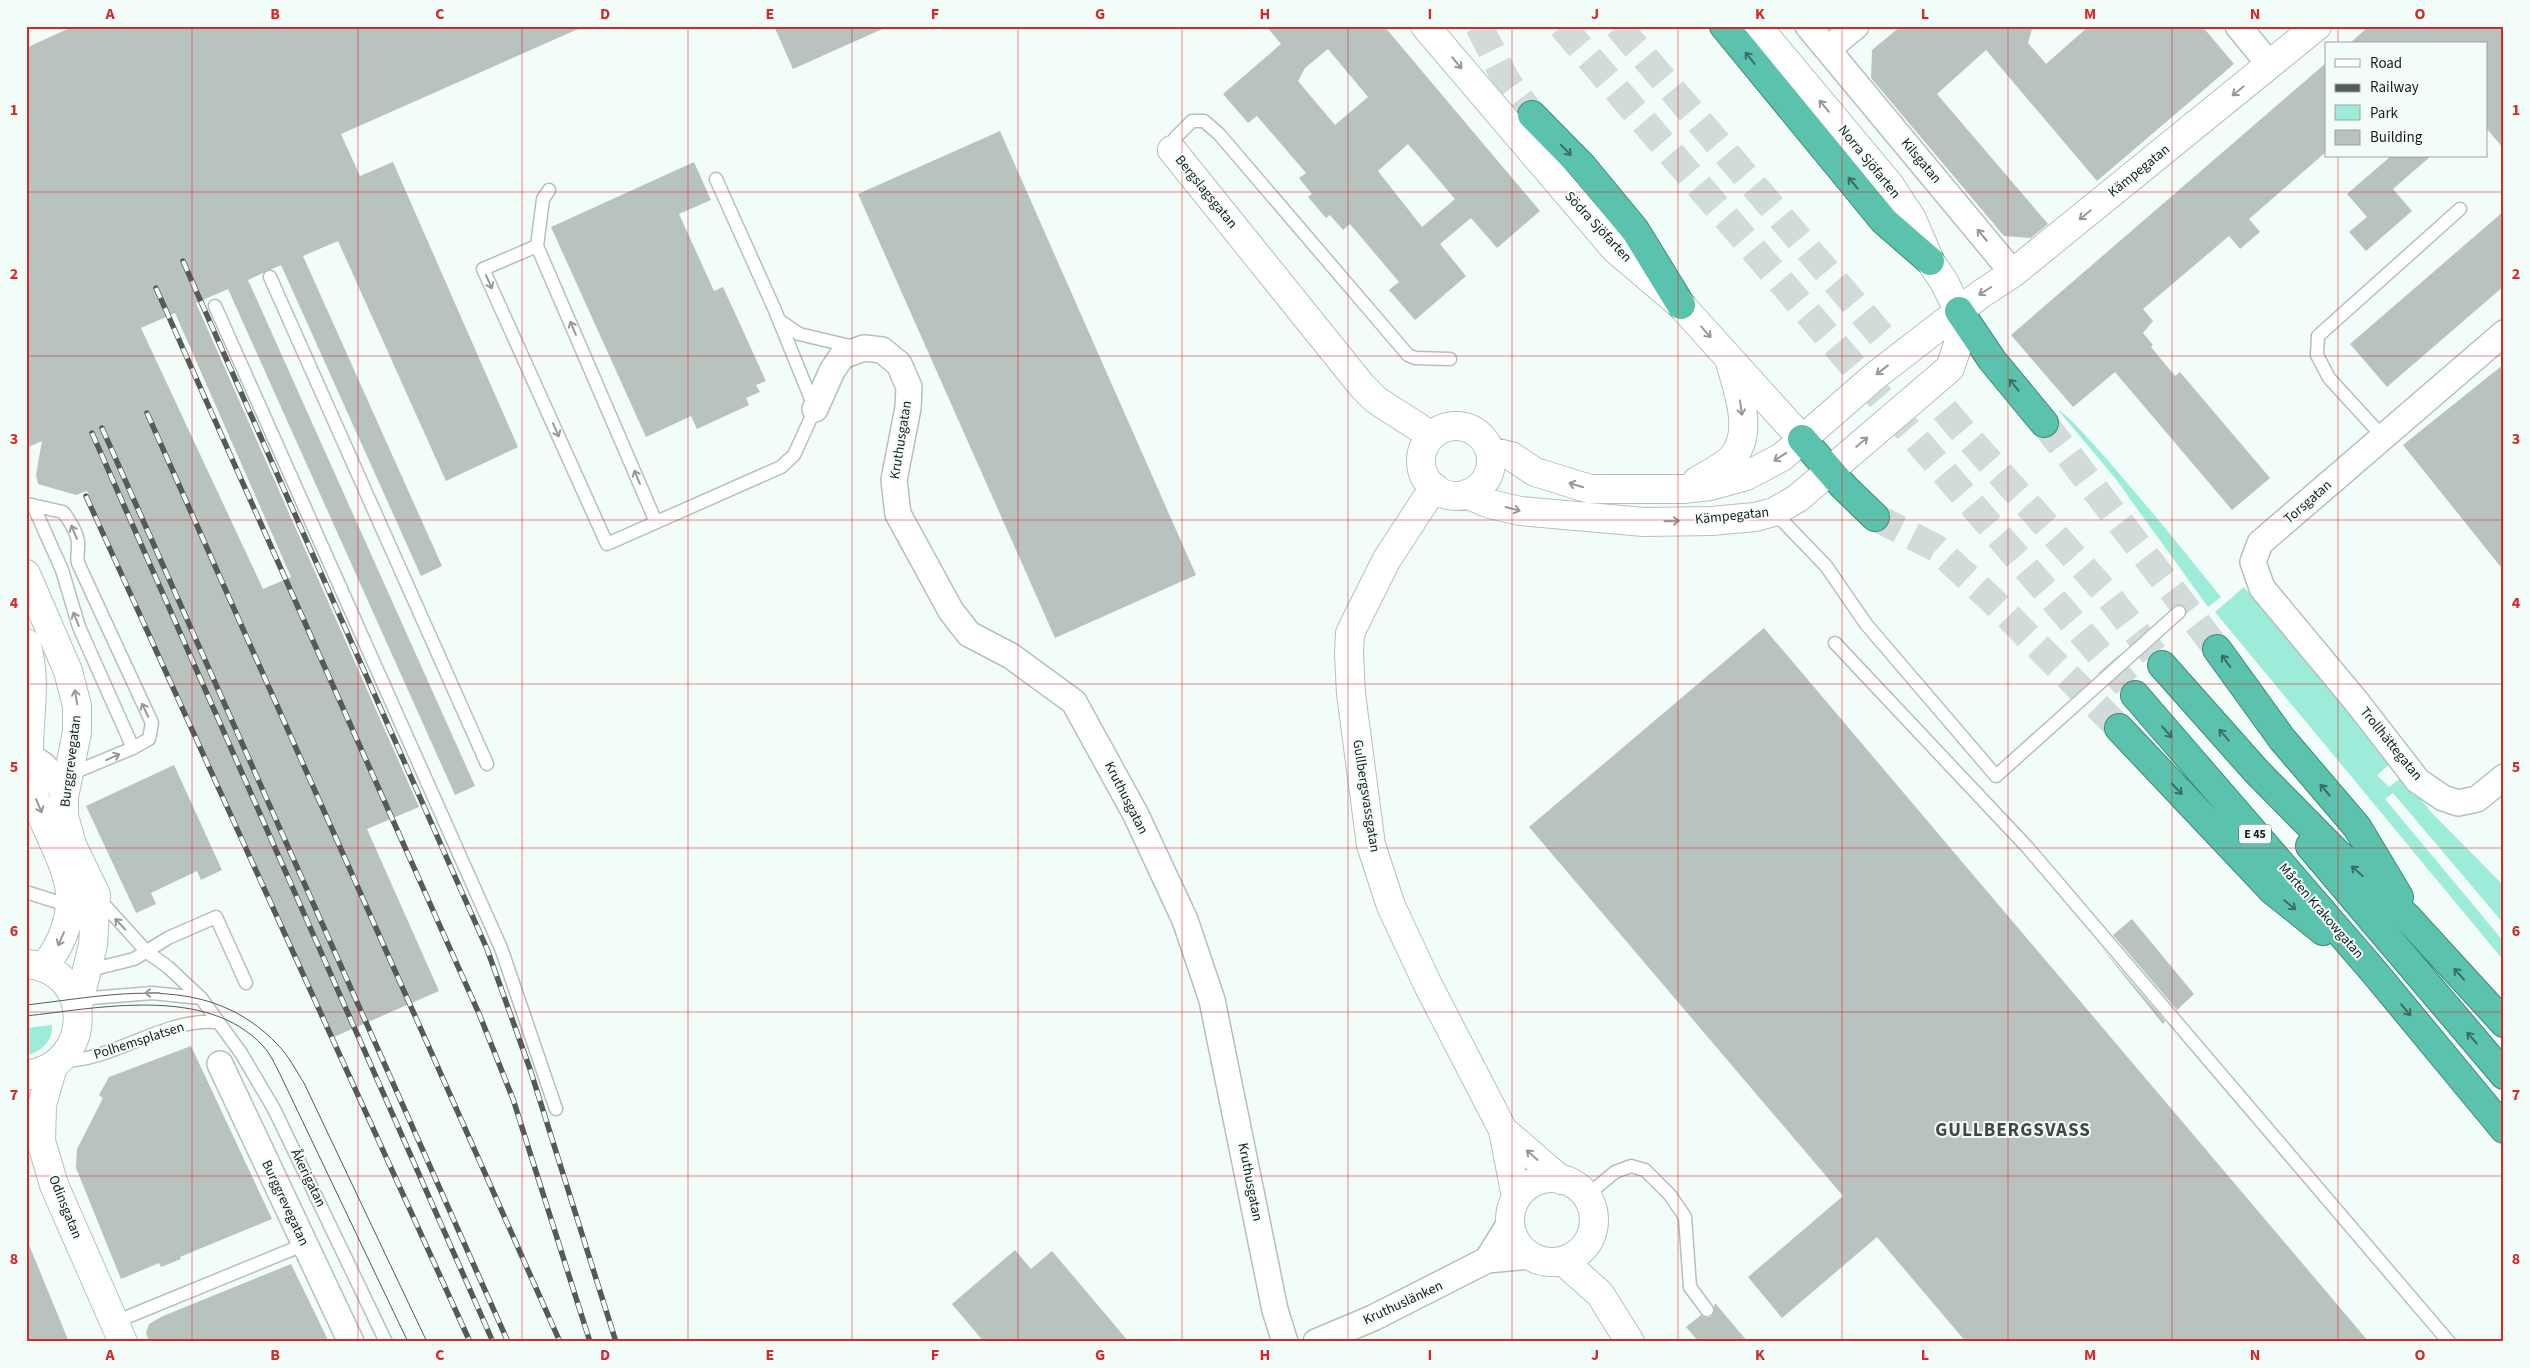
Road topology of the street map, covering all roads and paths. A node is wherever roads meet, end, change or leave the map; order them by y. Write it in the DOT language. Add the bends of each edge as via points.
graph roads {
  1 [pos="1425,26"];
  2 [pos="1724,26"];
  3 [pos="1757,26"];
  4 [pos="1808,26"];
  5 [pos="1856,26"];
  6 [pos="2238,26"];
  7 [pos="2317,26"];
  8 [pos="1828,50"];
  9 [pos="2270,65"];
  10 [pos="1532,115"];
  11 [pos="1172,150"];
  12 [pos="716,178"];
  13 [pos="549,190"];
  14 [pos="2460,209"];
  15 [pos="538,246"];
  16 [pos="1930,261"];
  17 [pos="2013,273"];
  18 [pos="270,276"];
  19 [pos="1681,305"];
  20 [pos="215,306"];
  21 [pos="1959,311"];
  22 [pos="780,322"];
  23 [pos="2504,333"];
  24 [pos="864,348"];
  25 [pos="1450,359"];
  26 [pos="1730,360"];
  27 [pos="815,409"];
  28 [pos="2044,423"];
  29 [pos="1432,436"];
  30 [pos="2383,438"];
  31 [pos="1802,439"];
  32 [pos="1490,451"];
  33 [pos="1829,470"];
  34 [pos="1434,487"];
  35 [pos="1683,489"];
  36 [pos="1466,494"];
  37 [pos="29,505"];
  38 [pos="1774,512"];
  39 [pos="1875,517"];
  40 [pos="656,522"];
  41 [pos="26,574"];
  42 [pos="2179,612"];
  43 [pos="26,643"];
  44 [pos="1835,643"];
  45 [pos="2217,649"];
  46 [pos="2162,665"];
  47 [pos="2135,695"];
  48 [pos="2356,701"];
  49 [pos="2119,728"];
  50 [pos="133,748"];
  51 [pos="27,757"];
  52 [pos="487,764"];
  53 [pos="2257,772"];
  54 [pos="2504,777"];
  55 [pos="66,786"];
  56 [pos="26,892"];
  57 [pos="96,895"];
  58 [pos="70,906"];
  59 [pos="2418,929"];
  60 [pos="146,952"];
  61 [pos="34,965"];
  62 [pos="86,971"];
  63 [pos="2375,973"];
  64 [pos="246,983"];
  65 [pos="201,998"];
  66 [pos="78,1003"];
  67 [pos="217,1022"];
  68 [pos="2504,1023"];
  69 [pos="57,1063"];
  70 [pos="220,1064"];
  71 [pos="26,1075"];
  72 [pos="2504,1075"];
  73 [pos="556,1109"];
  74 [pos="2504,1129"];
  75 [pos="1503,1130"];
  76 [pos="26,1152"];
  77 [pos="1561,1180"];
  78 [pos="1586,1196"];
  79 [pos="1513,1210"];
  80 [pos="1591,1235"];
  81 [pos="304,1245"];
  82 [pos="1530,1256"];
  83 [pos="1487,1260"];
  84 [pos="1562,1261"];
  85 [pos="1600,1294"];
  86 [pos="1707,1310"];
  87 [pos="115,1335"];
  88 [pos="351,1342"];
  89 [pos="386,1342"];
  90 [pos="1285,1342"];
  91 [pos="1316,1342"];
  92 [pos="1630,1342"];
  93 [pos="2449,1342"];
  1 -- 19 [label="street, Södra Sjöfarten, one-way" via="1615,250"];
  16 -- 2 [label="highway, one-way" via="1884,221"];
  16 -- 3 [label="street, Norra Sjöfarten, one-way" via="1912,219 1889,184"];
  4 -- 8 [label="street, Kilsgatan"];
  5 -- 8 [label="street"];
  6 -- 9 [label="street"];
  7 -- 9 [label="street, Kämpegatan"];
  17 -- 8 [label="street, Kilsgatan, one-way"];
  9 -- 17 [label="street, Kämpegatan, one-way"];
  10 -- 19 [label="highway, one-way" via="1583,167 1635,230"];
  11 -- 25 [label="lane, Bergslagsgatan" via="1175,138 1192,121 1204,121 1220,134 1408,354 1414,358"];
  11 -- 29 [label="street, Bergslagsgatan" via="1362,386 1376,400"];
  12 -- 22 [label="lane"];
  13 -- 15 [label="lane" via="543,200"];
  14 -- 30 [label="lane" via="2318,336 2318,355 2329,378"];
  40 -- 15 [label="lane, one-way"];
  15 -- 40 [label="lane, one-way" via="483,269 607,544"];
  16 -- 21 [label="street, Norra Sjöfarten"];
  17 -- 21 [label="street, Kämpegatan, one-way"];
  18 -- 52 [label="lane"];
  19 -- 26 [label="street, Södra Sjöfarten, one-way"];
  20 -- 73 [label="lane" via="494,931"];
  28 -- 21 [label="highway, one-way" via="1992,360"];
  21 -- 31 [label="street, Kämpegatan, one-way" via="1875,376"];
  33 -- 21 [label="street, Kämpegatan, one-way" via="1950,368 1961,329"];
  22 -- 24 [label="lane, Kruthusgatan" via="799,334"];
  22 -- 27 [label="lane"];
  23 -- 30 [label="street, Torsgatan"];
  24 -- 27 [label="street" via="842,356"];
  24 -- 90 [label="street, Kruthusgatan" via="882,350 899,364 908,387 908,408 894,480 898,514 951,612 969,634 1011,656 1074,702 1136,815 1185,920 1212,1000 1275,1310"];
  26 -- 31 [label="street, Södra Sjöfarten"];
  26 -- 35 [label="street, one-way" via="1739,398 1742,441 1729,461"];
  27 -- 40 [label="lane" via="794,454 781,467"];
  29 -- 32 [label="street" via="1454,426 1469,428 1482,438"];
  29 -- 34 [label="street" via="1424,448 1422,462 1425,476"];
  30 -- 48 [label="street, Torsgatan" via="2260,542 2253,562 2262,588"];
  31 -- 33 [label="highway"];
  31 -- 35 [label="street, Kämpegatan, one-way" via="1782,457 1746,476 1710,486"];
  35 -- 32 [label="street, Kämpegatan, one-way" via="1590,489 1535,472 1511,456"];
  32 -- 36 [label="street" via="1488,475 1479,487"];
  33 -- 38 [label="street, Kämpegatan" via="1798,498"];
  33 -- 39 [label="highway"];
  34 -- 36 [label="street" via="1446,494"];
  34 -- 75 [label="street, Gullbergsvassgatan" via="1387,559 1350,633 1351,694 1371,845 1391,906"];
  36 -- 38 [label="street, Kämpegatan, one-way" via="1520,511 1624,521 1712,521"];
  50 -- 37 [label="lane, one-way" via="79,627 62,570"];
  50 -- 37 [label="lane, one-way" via="149,739 152,724 78,563 78,542 63,512"];
  38 -- 42 [label="lane" via="1826,566 1866,624 1996,776"];
  55 -- 41 [label="street, Burggrevegatan, one-way" via="77,726 75,690"];
  43 -- 51 [label="street, Burggrevegatan" via="33,673"];
  44 -- 93 [label="lane" via="2028,848"];
  59 -- 45 [label="highway, one-way" via="2357,827 2282,739"];
  53 -- 46 [label="highway, one-way"];
  47 -- 63 [label="highway, Mårten Krakowgatan / E 45, one-way"];
  48 -- 54 [label="street, Trollhättegatan" via="2418,781 2443,798 2458,803 2477,799"];
  49 -- 63 [label="highway, one-way" via="2272,890"];
  55 -- 50 [label="lane, one-way"];
  51 -- 55 [label="street" via="36,759"];
  51 -- 58 [label="street, Burggrevegatan, one-way" via="33,791 64,872"];
  59 -- 53 [label="highway, one-way" via="2334,851"];
  72 -- 53 [label="highway, one-way" via="2323,863"];
  55 -- 57 [label="street, Burggrevegatan" via="64,816 72,845"];
  56 -- 58 [label="lane"];
  60 -- 57 [label="lane, Åkerigatan, one-way"];
  57 -- 62 [label="street, Burggrevegatan" via="93,945"];
  58 -- 61 [label="street, Burggrevegatan, one-way" via="66,926 50,959"];
  68 -- 59 [label="highway, one-way"];
  60 -- 62 [label="lane" via="134,960"];
  60 -- 64 [label="lane" via="168,938 216,917"];
  60 -- 65 [label="lane, Åkerigatan" via="168,967"];
  61 -- 66 [label="street" via="62,980"];
  62 -- 66 [label="street, Burggrevegatan"];
  63 -- 74 [label="highway, Mårten Krakowgatan / E 45, one-way"];
  65 -- 66 [label="lane, one-way" via="152,993"];
  65 -- 67 [label="lane, Åkerigatan"];
  66 -- 69 [label="street, Polhemsplatsen" via="74,1040"];
  67 -- 69 [label="lane, Polhemsplatsen" via="175,1027 94,1056"];
  67 -- 89 [label="lane, Åkerigatan" via="274,1108"];
  69 -- 71 [label="street, Polhemsplatsen"];
  69 -- 87 [label="street, Odinsgatan" via="42,1105 41,1141 54,1185"];
  70 -- 81 [label="street, Burggrevegatan"];
  77 -- 75 [label="street, Gullbergsvassgatan, one-way"];
  75 -- 79 [label="street, Gullbergsvassgatan"];
  76 -- 87 [label="street, Odinsgatan"];
  77 -- 78 [label="street, Gullbergsvassgatan"];
  77 -- 79 [label="street" via="1550,1178 1525,1188"];
  78 -- 80 [label="street" via="1593,1215"];
  78 -- 86 [label="lane" via="1615,1172 1631,1166 1645,1170 1670,1195 1685,1217 1690,1287"];
  79 -- 82 [label="street, Gullbergsvassgatan" via="1516,1242"];
  79 -- 83 [label="street"];
  80 -- 84 [label="street" via="1580,1251"];
  80 -- 85 [label="street"];
  81 -- 87 [label="lane"];
  81 -- 88 [label="street, Burggrevegatan"];
  82 -- 83 [label="street, Kruthuslänken"];
  82 -- 84 [label="street" via="1542,1262"];
  83 -- 91 [label="street, Kruthuslänken" via="1373,1318"];
  84 -- 85 [label="street"];
  85 -- 92 [label="street"];
}
